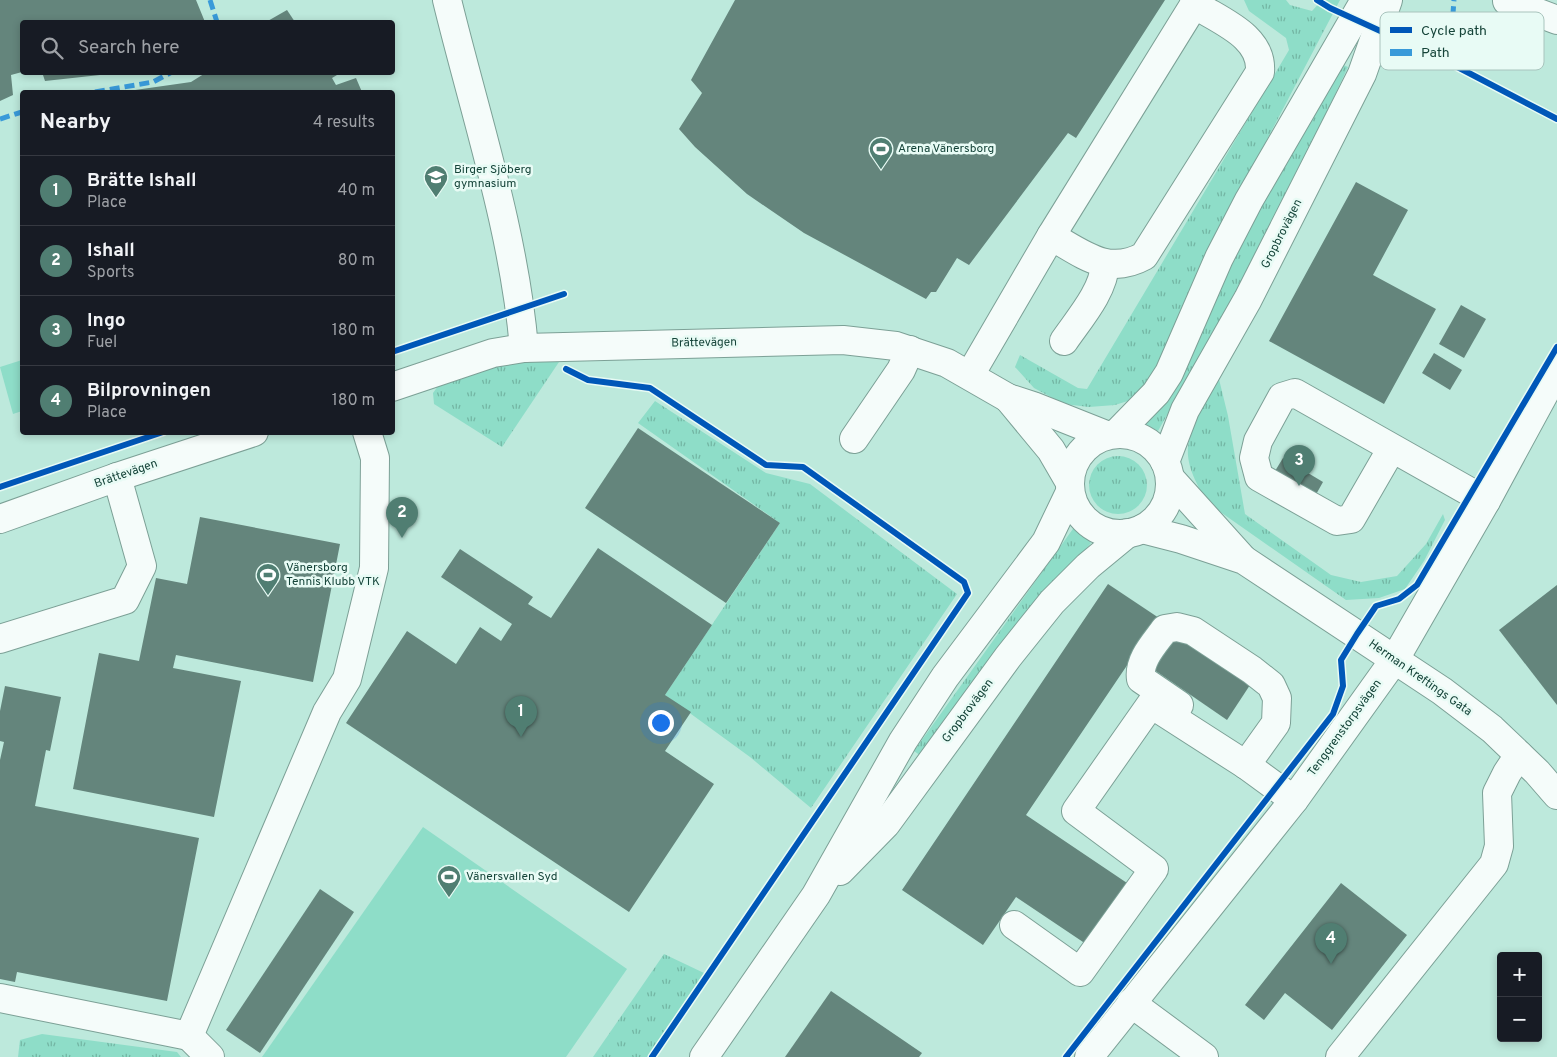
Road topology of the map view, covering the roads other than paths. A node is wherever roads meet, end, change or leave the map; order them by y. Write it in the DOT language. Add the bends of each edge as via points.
graph roads {
  1 [pos="448,0"];
  2 [pos="1365,0"];
  3 [pos="1388,0"];
  4 [pos="1507,1"];
  5 [pos="1196,2"];
  6 [pos="1384,12"];
  7 [pos="1536,12"];
  8 [pos="1544,15"];
  9 [pos="1557,20"];
  10 [pos="1380,23"];
  11 [pos="1052,236"];
  12 [pos="1105,264"];
  13 [pos="1064,342"];
  14 [pos="524,348"];
  15 [pos="910,350"];
  16 [pos="1557,370"];
  17 [pos="970,375"];
  18 [pos="395,386"];
  19 [pos="1008,398"];
  20 [pos="1111,434"];
  21 [pos="245,435"];
  22 [pos="368,435"];
  23 [pos="854,439"];
  24 [pos="1392,448"];
  25 [pos="1167,470"];
  26 [pos="117,477"];
  27 [pos="1070,486"];
  28 [pos="1486,501"];
  29 [pos="0,519"];
  30 [pos="1135,531"];
  31 [pos="1244,560"];
  32 [pos="0,639"];
  33 [pos="1395,659"];
  34 [pos="1520,755"];
  35 [pos="1250,760"];
  36 [pos="1557,795"];
  37 [pos="1294,800"];
  38 [pos="816,895"];
  39 [pos="1014,925"];
  40 [pos="1131,1003"];
  41 [pos="1,1004"];
  42 [pos="189,1036"];
  43 [pos="210,1057"];
  44 [pos="704,1057"];
  45 [pos="1089,1057"];
  46 [pos="1204,1057"];
  47 [pos="1340,1057"];
  1 -- 14 [label="street" via="488,154 520,309"];
  2 -- 20 [label="street" via="1249,200 1219,258 1169,373 1156,393"];
  3 -- 6 [label="street, Gropbrovägen"];
  4 -- 7 [label="street"];
  5 -- 11 [label="street"];
  5 -- 12 [label="street" via="1248,39 1256,48 1260,72 1144,256 1131,263"];
  8 -- 9 [label="street"];
  10 -- 25 [label="street, Gropbrovägen" via="1362,74 1257,283 1186,410"];
  11 -- 12 [label="street"];
  11 -- 17 [label="street"];
  12 -- 13 [label="street" via="1100,285"];
  14 -- 15 [label="street, Brättevägen" via="843,340 872,341"];
  14 -- 18 [label="street, Brättevägen" via="493,353"];
  15 -- 17 [label="street, Brättevägen"];
  15 -- 23 [label="street" via="901,370"];
  16 -- 28 [label="street, Tenggrenstorpsvägen"];
  17 -- 19 [label="street, Brättevägen"];
  19 -- 20 [label="street, Brättevägen"];
  19 -- 27 [label="street, Brättevägen" via="1051,450"];
  20 -- 25 [label="street" via="1130,434 1148,442"];
  20 -- 27 [label="street" via="1083,450 1075,461"];
  21 -- 26 [label="street, Brättevägen"];
  22 -- 42 [label="street" via="375,458 374,568 347,679 328,712"];
  24 -- 24 [label="street" via="1295,393 1282,398 1258,441 1254,458 1259,477 1337,521 1351,518"];
  24 -- 28 [label="street"];
  25 -- 30 [label="street" via="1169,493 1164,508 1154,520"];
  25 -- 31 [label="street, Herman Kreftings Gata"];
  26 -- 29 [label="street, Brättevägen"];
  26 -- 32 [label="street" via="142,566 125,600"];
  27 -- 30 [label="street" via="1075,507 1088,523 1107,532"];
  27 -- 38 [label="street, Gropbrovägen" via="1046,542 903,741"];
  28 -- 33 [label="street, Tenggrenstorpsvägen"];
  30 -- 31 [label="street, Herman Kreftings Gata"];
  30 -- 38 [label="street, Gropbrovägen" via="1088,566 1052,602 886,824"];
  31 -- 33 [label="street, Herman Kreftings Gata"];
  33 -- 34 [label="street, Herman Kreftings Gata" via="1492,729"];
  33 -- 37 [label="street, Tenggrenstorpsvägen"];
  34 -- 36 [label="street, Herman Kreftings Gata"];
  34 -- 47 [label="street" via="1497,793 1499,846 1494,864"];
  35 -- 35 [label="street" via="1276,723 1277,698 1271,685 1193,631 1177,627 1165,629 1143,663 1141,679"];
  35 -- 37 [label="street"];
  35 -- 39 [label="street" via="1151,704 1076,811 1154,869 1080,972"];
  37 -- 40 [label="street, Tenggrenstorpsvägen"];
  38 -- 44 [label="street, Gropbrovägen"];
  40 -- 45 [label="street, Tenggrenstorpsvägen"];
  40 -- 46 [label="street"];
  41 -- 42 [label="street"];
  42 -- 43 [label="street"];
}
